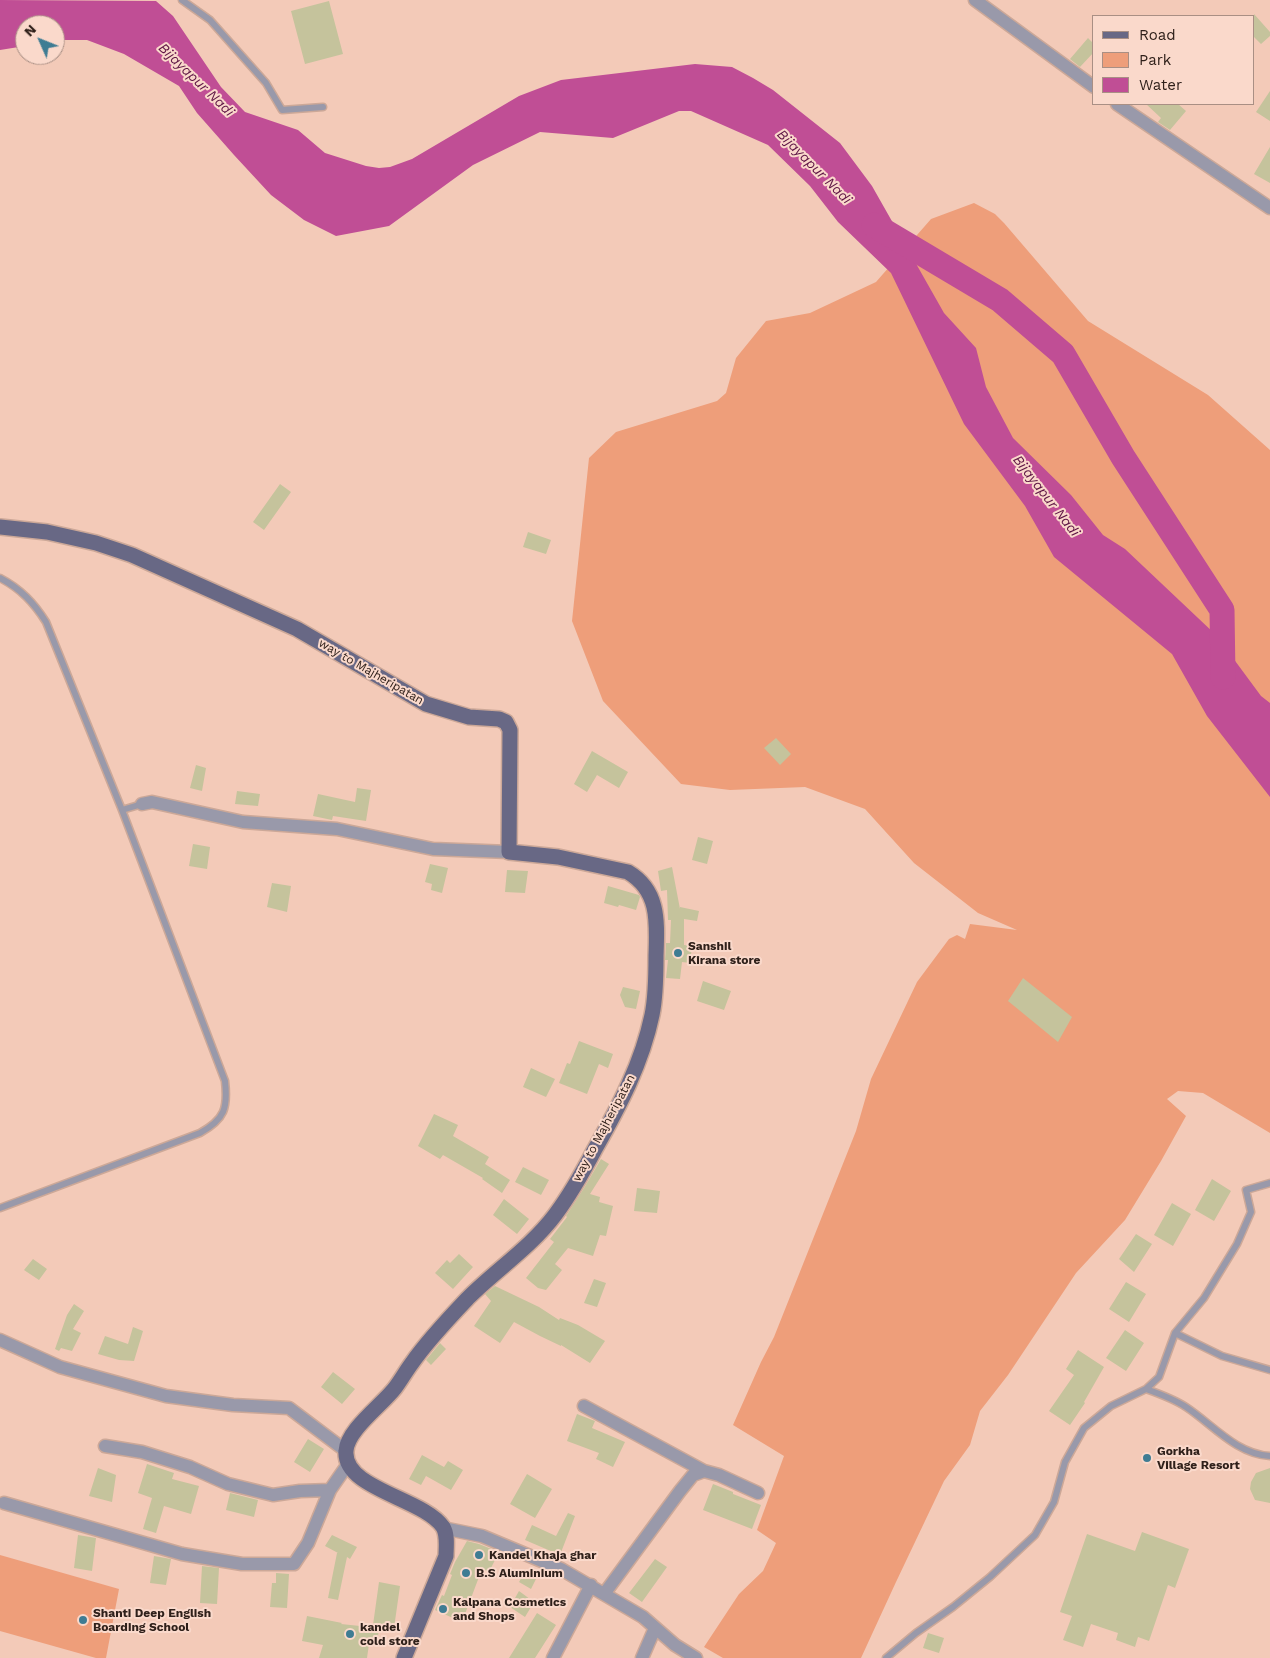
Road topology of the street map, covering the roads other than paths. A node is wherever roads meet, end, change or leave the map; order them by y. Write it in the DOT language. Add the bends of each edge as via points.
graph roads {
  1 [pos="182,0"];
  2 [pos="975,0"];
  3 [pos="1092,86"];
  4 [pos="1118,105"];
  5 [pos="323,107"];
  6 [pos="1270,208"];
  7 [pos="0,527"];
  8 [pos="0,578"];
  9 [pos="142,804"];
  10 [pos="122,810"];
  11 [pos="509,852"];
  12 [pos="1270,1183"];
  13 [pos="0,1208"];
  14 [pos="1175,1333"];
  15 [pos="0,1340"];
  16 [pos="1270,1370"];
  17 [pos="1146,1389"];
  18 [pos="584,1406"];
  19 [pos="105,1446"];
  20 [pos="1270,1456"];
  21 [pos="347,1457"];
  22 [pos="704,1471"];
  23 [pos="330,1490"];
  24 [pos="758,1493"];
  25 [pos="4,1503"];
  26 [pos="443,1528"];
  27 [pos="591,1585"];
  28 [pos="604,1594"];
  29 [pos="655,1628"];
  30 [pos="404,1658"];
  31 [pos="553,1658"];
  32 [pos="642,1658"];
  33 [pos="696,1658"];
  34 [pos="886,1658"];
  1 -- 5 [label="lane" via="210,20 266,83 282,110"];
  2 -- 3 [label="street"];
  4 -- 6 [label="street"];
  7 -- 11 [label="main road, way to Majheripatan" via="47,532 96,543 132,556 297,629 426,704 506,722 510,730"];
  8 -- 10 [label="lane" via="22,592 46,622"];
  9 -- 10 [label="lane"];
  9 -- 11 [label="street" via="152,802 243,822 337,829 433,849"];
  10 -- 13 [label="lane" via="225,1081 227,1100 222,1115 200,1134"];
  11 -- 21 [label="main road, way to Majheripatan" via="558,856 622,870 646,887 653,901 657,923 652,1015 628,1087 555,1216 534,1239 490,1276 426,1344 395,1389 356,1430 348,1442"];
  12 -- 14 [label="lane" via="1246,1190 1251,1212 1237,1244 1204,1298"];
  14 -- 16 [label="lane" via="1222,1356"];
  14 -- 17 [label="lane" via="1159,1378"];
  15 -- 21 [label="street" via="60,1367 166,1396 289,1408"];
  17 -- 20 [label="lane" via="1186,1407 1246,1450"];
  17 -- 34 [label="lane" via="1111,1406 1084,1428 1065,1462 1054,1502 1035,1536 990,1577"];
  18 -- 22 [label="street"];
  19 -- 23 [label="street" via="142,1452 190,1467 228,1484 273,1495"];
  21 -- 23 [label="street"];
  21 -- 26 [label="main road" via="350,1468 360,1479 415,1505"];
  22 -- 24 [label="street"];
  22 -- 28 [label="street" via="693,1475"];
  23 -- 25 [label="street" via="308,1543 294,1564 242,1564 182,1554"];
  26 -- 27 [label="street" via="496,1541"];
  26 -- 30 [label="main road" via="446,1556"];
  27 -- 28 [label="street"];
  27 -- 31 [label="street"];
  28 -- 29 [label="street"];
  29 -- 32 [label="street"];
  29 -- 33 [label="street"];
}
